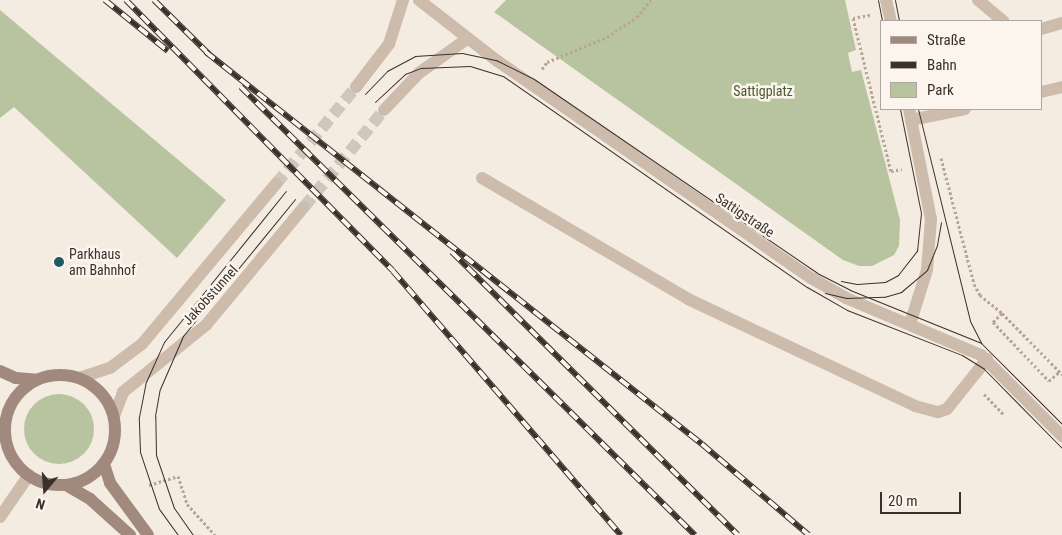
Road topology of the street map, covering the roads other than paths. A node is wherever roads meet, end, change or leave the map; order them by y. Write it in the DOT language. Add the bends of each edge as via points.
graph roads {
  1 [pos="403,0"];
  2 [pos="419,0"];
  3 [pos="886,0"];
  4 [pos="978,0"];
  5 [pos="891,20"];
  6 [pos="1002,20"];
  7 [pos="1062,23"];
  8 [pos="1042,29"];
  9 [pos="468,39"];
  10 [pos="356,87"];
  11 [pos="1062,87"];
  12 [pos="1042,92"];
  13 [pos="384,110"];
  14 [pos="956,110"];
  15 [pos="910,115"];
  16 [pos="482,178"];
  17 [pos="276,184"];
  18 [pos="304,207"];
  19 [pos="910,324"];
  20 [pos="988,359"];
  21 [pos="0,371"];
  22 [pos="79,378"];
  23 [pos="37,380"];
  24 [pos="114,416"];
  25 [pos="2,429"];
  26 [pos="1062,436"];
  27 [pos="104,464"];
  28 [pos="29,475"];
  29 [pos="66,485"];
  30 [pos="0,517"];
  31 [pos="130,535"];
  32 [pos="148,535"];
  1 -- 10 [label="street" via="389,44"];
  2 -- 9 [label="street, Sattigstraße"];
  3 -- 5 [label="street"];
  4 -- 6 [label="street"];
  7 -- 8 [label="street"];
  9 -- 13 [label="street" via="418,73"];
  9 -- 19 [label="street, Sattigstraße" via="811,278 846,298"];
  11 -- 12 [label="street"];
  14 -- 15 [label="street"];
  15 -- 19 [label="street" via="931,219 927,270"];
  16 -- 20 [label="street" via="688,299 915,406 938,412 947,409"];
  17 -- 22 [label="street, Jakobstunnel" via="142,344 110,368"];
  18 -- 24 [label="street, Jakobstunnel" via="206,325 123,392"];
  19 -- 20 [label="street, Sattigstraße"];
  20 -- 26 [label="street, Sattigstraße"];
  21 -- 23 [label="main road" via="16,378"];
  22 -- 23 [label="main road" via="58,374"];
  22 -- 24 [label="main road" via="97,389"];
  23 -- 25 [label="main road" via="12,402"];
  24 -- 27 [label="main road" via="115,441"];
  25 -- 28 [label="main road" via="10,453"];
  27 -- 29 [label="main road" via="93,474"];
  27 -- 32 [label="main road" via="110,483"];
  28 -- 29 [label="main road" via="47,483"];
  28 -- 30 [label="street"];
  29 -- 31 [label="main road" via="90,499"];
}
